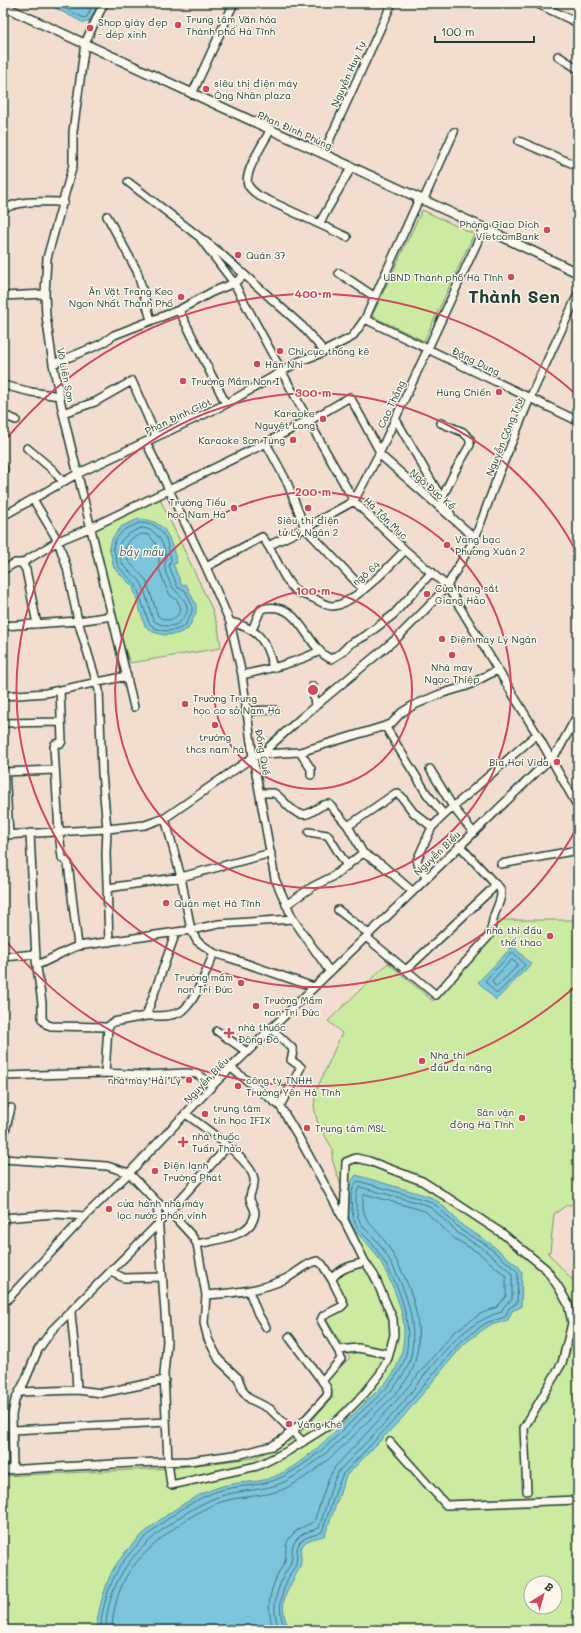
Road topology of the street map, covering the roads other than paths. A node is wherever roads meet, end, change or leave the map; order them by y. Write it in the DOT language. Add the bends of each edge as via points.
graph roads {
  1 [pos="104,3"];
  2 [pos="234,3"];
  3 [pos="392,3"];
  4 [pos="536,3"];
  5 [pos="3,6"];
  6 [pos="578,23"];
  7 [pos="85,43"];
  8 [pos="558,56"];
  9 [pos="578,69"];
  10 [pos="192,94"];
  11 [pos="270,131"];
  12 [pos="454,132"];
  13 [pos="519,141"];
  14 [pos="323,154"];
  15 [pos="578,166"];
  16 [pos="351,168"];
  17 [pos="128,182"];
  18 [pos="421,200"];
  19 [pos="64,202"];
  20 [pos="3,209"];
  21 [pos="107,216"];
  22 [pos="319,224"];
  23 [pos="484,228"];
  24 [pos="347,237"];
  25 [pos="200,238"];
  26 [pos="339,273"];
  27 [pos="578,273"];
  28 [pos="245,275"];
  29 [pos="234,283"];
  30 [pos="45,294"];
  31 [pos="578,294"];
  32 [pos="3,296"];
  33 [pos="375,297"];
  34 [pos="179,310"];
  35 [pos="365,319"];
  36 [pos="151,320"];
  37 [pos="428,349"];
  38 [pos="324,351"];
  39 [pos="53,364"];
  40 [pos="283,372"];
  41 [pos="3,385"];
  42 [pos="60,396"];
  43 [pos="530,398"];
  44 [pos="226,404"];
  45 [pos="63,413"];
  46 [pos="3,415"];
  47 [pos="396,418"];
  48 [pos="16,420"];
  49 [pos="308,420"];
  50 [pos="578,421"];
  51 [pos="441,423"];
  52 [pos="156,436"];
  53 [pos="146,442"];
  54 [pos="266,443"];
  55 [pos="27,448"];
  56 [pos="379,453"];
  57 [pos="77,474"];
  58 [pos="63,482"];
  59 [pos="169,490"];
  60 [pos="442,498"];
  61 [pos="33,499"];
  62 [pos="354,501"];
  63 [pos="3,516"];
  64 [pos="454,520"];
  65 [pos="92,527"];
  66 [pos="305,528"];
  67 [pos="475,538"];
  68 [pos="58,541"];
  69 [pos="270,545"];
  70 [pos="405,550"];
  71 [pos="22,563"];
  72 [pos="206,568"];
  73 [pos="3,570"];
  74 [pos="432,572"];
  75 [pos="447,586"];
  76 [pos="363,589"];
  77 [pos="112,616"];
  78 [pos="78,621"];
  79 [pos="230,622"];
  80 [pos="37,624"];
  81 [pos="3,626"];
  82 [pos="252,630"];
  83 [pos="320,651"];
  84 [pos="273,668"];
  85 [pos="497,670"];
  86 [pos="242,675"];
  87 [pos="127,676"];
  88 [pos="96,682"];
  89 [pos="313,686"];
  90 [pos="60,690"];
  91 [pos="3,696"];
  92 [pos="134,707"];
  93 [pos="315,707"];
  94 [pos="275,710"];
  95 [pos="245,711"];
  96 [pos="578,714"];
  97 [pos="61,722"];
  98 [pos="3,723"];
  99 [pos="385,726"];
  100 [pos="537,734"];
  101 [pos="3,739"];
  102 [pos="4,744"];
  103 [pos="300,752"];
  104 [pos="264,754"];
  105 [pos="253,757"];
  106 [pos="550,759"];
  107 [pos="430,769"];
  108 [pos="55,770"];
  109 [pos="4,772"];
  110 [pos="311,775"];
  111 [pos="260,793"];
  112 [pos="578,806"];
  113 [pos="453,807"];
  114 [pos="444,815"];
  115 [pos="165,818"];
  116 [pos="348,826"];
  117 [pos="432,827"];
  118 [pos="107,829"];
  119 [pos="59,832"];
  120 [pos="309,832"];
  121 [pos="473,832"];
  122 [pos="30,833"];
  123 [pos="6,835"];
  124 [pos="460,845"];
  125 [pos="578,850"];
  126 [pos="271,853"];
  127 [pos="363,853"];
  128 [pos="501,864"];
  129 [pos="347,866"];
  130 [pos="181,877"];
  131 [pos="426,877"];
  132 [pos="495,884"];
  133 [pos="108,888"];
  134 [pos="412,891"];
  135 [pos="286,905"];
  136 [pos="338,910"];
  137 [pos="293,919"];
  138 [pos="191,930"];
  139 [pos="176,932"];
  140 [pos="367,936"];
  141 [pos="109,942"];
  142 [pos="78,946"];
  143 [pos="36,954"];
  144 [pos="214,954"];
  145 [pos="3,957"];
  146 [pos="37,964"];
  147 [pos="406,970"];
  148 [pos="330,972"];
  149 [pos="314,987"];
  150 [pos="146,1016"];
  151 [pos="108,1027"];
  152 [pos="271,1028"];
  153 [pos="217,1031"];
  154 [pos="247,1052"];
  155 [pos="231,1068"];
  156 [pos="105,1073"];
  157 [pos="3,1076"];
  158 [pos="213,1085"];
  159 [pos="280,1106"];
  160 [pos="11,1108"];
  161 [pos="186,1114"];
  162 [pos="3,1139"];
  163 [pos="228,1146"];
  164 [pos="3,1159"];
  165 [pos="129,1173"];
  166 [pos="157,1202"];
  167 [pos="169,1211"];
  168 [pos="85,1216"];
  169 [pos="3,1218"];
  170 [pos="344,1220"];
  171 [pos="159,1223"];
  172 [pos="197,1244"];
  173 [pos="364,1262"];
  174 [pos="111,1272"];
  175 [pos="162,1277"];
  176 [pos="332,1280"];
  177 [pos="249,1291"];
  178 [pos="206,1295"];
  179 [pos="3,1304"];
  180 [pos="71,1313"];
  181 [pos="266,1327"];
  182 [pos="289,1337"];
  183 [pos="338,1350"];
  184 [pos="389,1354"];
  185 [pos="165,1380"];
  186 [pos="322,1381"];
  187 [pos="77,1390"];
  188 [pos="20,1392"];
  189 [pos="166,1422"];
  190 [pos="13,1430"];
  191 [pos="294,1431"];
  192 [pos="303,1442"];
  193 [pos="390,1442"];
  194 [pos="168,1462"];
  195 [pos="13,1469"];
  196 [pos="3,1470"];
  197 [pos="527,1491"];
  198 [pos="578,1500"];
  1 -- 7 [label="street, Võ Liên Sơn"];
  2 -- 10 [label="street"];
  3 -- 14 [label="street, Nguyễn Huy Tự"];
  4 -- 6 [label="street"];
  5 -- 7 [label="main road, Phan Đình Phùng"];
  7 -- 10 [label="main road, Phan Đình Phùng"];
  7 -- 19 [label="street, Võ Liên Sơn" via="73,132 73,165"];
  8 -- 9 [label="street"];
  10 -- 11 [label="main road, Phan Đình Phùng"];
  11 -- 14 [label="main road, Phan Đình Phùng"];
  11 -- 22 [label="street" via="249,172 248,186 258,196"];
  12 -- 18 [label="street, Phan Đình Giót"];
  13 -- 15 [label="street"];
  14 -- 16 [label="main road, Phan Đình Phùng"];
  16 -- 18 [label="main road, Phan Đình Phùng"];
  16 -- 22 [label="street"];
  17 -- 25 [label="street"];
  18 -- 23 [label="main road, Phan Đình Phùng"];
  18 -- 33 [label="street, Phan Đình Giót"];
  19 -- 20 [label="street" via="15,203"];
  19 -- 30 [label="street, Võ Liên Sơn" via="47,258"];
  21 -- 36 [label="street" via="137,271"];
  22 -- 24 [label="street"];
  23 -- 27 [label="main road, Phan Đình Phùng"];
  23 -- 37 [label="street, Cao Thắng"];
  25 -- 28 [label="street"];
  25 -- 29 [label="street, Hà Tôn Mục"];
  26 -- 33 [label="street"];
  28 -- 29 [label="street"];
  28 -- 38 [label="street" via="302,326"];
  29 -- 34 [label="street"];
  29 -- 40 [label="street, Hà Tôn Mục"];
  30 -- 32 [label="street"];
  30 -- 39 [label="street, Võ Liên Sơn"];
  31 -- 43 [label="street, Nguyễn Công Trứ"];
  33 -- 35 [label="street, Phan Đình Giót"];
  34 -- 36 [label="street"];
  34 -- 44 [label="street"];
  35 -- 37 [label="street, Đặng Dung"];
  35 -- 38 [label="street, Phan Đình Giót" via="352,337"];
  36 -- 39 [label="street"];
  37 -- 43 [label="street, Đặng Dung"];
  37 -- 47 [label="street, Cao Thắng"];
  38 -- 40 [label="street, Phan Đình Giót" via="300,361"];
  39 -- 42 [label="street, Võ Liên Sơn"];
  40 -- 44 [label="street, Phan Đình Giót"];
  40 -- 49 [label="street, Hà Tôn Mục"];
  41 -- 42 [label="street"];
  42 -- 45 [label="street, Võ Liên Sơn"];
  43 -- 50 [label="street, Đặng Dung"];
  43 -- 67 [label="street, Nguyễn Công Trứ"];
  44 -- 52 [label="street, Phan Đình Giót"];
  45 -- 52 [label="street" via="95,402 132,381"];
  45 -- 57 [label="street, Võ Liên Sơn"];
  46 -- 48 [label="street"];
  47 -- 56 [label="street, Cao Thắng"];
  47 -- 60 [label="street"];
  49 -- 54 [label="street"];
  49 -- 56 [label="street" via="350,397"];
  49 -- 62 [label="street, Hà Tôn Mục"];
  51 -- 60 [label="street" via="463,432 470,439 470,445"];
  52 -- 53 [label="street, Phan Đình Giót"];
  53 -- 57 [label="street, Phan Đình Giót"];
  53 -- 59 [label="street, Đồng Quế"];
  54 -- 59 [label="street"];
  54 -- 66 [label="street" via="287,482"];
  55 -- 58 [label="street" via="54,470"];
  56 -- 62 [label="street, Cao Thắng"];
  56 -- 64 [label="street, Ngô Đức Kế"];
  57 -- 58 [label="street, Phan Đình Giót"];
  57 -- 65 [label="street, Võ Liên Sơn"];
  58 -- 61 [label="street, Phan Đình Giót"];
  59 -- 65 [label="street"];
  59 -- 72 [label="street, Đồng Quế"];
  60 -- 64 [label="street"];
  61 -- 63 [label="street, Phan Đình Giót"];
  61 -- 68 [label="street"];
  62 -- 66 [label="street"];
  62 -- 70 [label="street, Hà Tôn Mục"];
  64 -- 67 [label="street, Ngô Đức Kế"];
  65 -- 68 [label="street"];
  65 -- 77 [label="street, Võ Liên Sơn"];
  66 -- 69 [label="street"];
  66 -- 76 [label="street"];
  67 -- 75 [label="street, Nguyễn Công Trứ"];
  68 -- 71 [label="street"];
  68 -- 78 [label="street" via="67,568"];
  69 -- 72 [label="street" via="262,537"];
  69 -- 76 [label="street, ngõ 64" via="279,567 297,591 327,606 334,606 347,600"];
  70 -- 74 [label="street, Hà Tôn Mục"];
  70 -- 76 [label="street, ngõ 64" via="383,574"];
  71 -- 73 [label="street"];
  71 -- 80 [label="street" via="26,570"];
  72 -- 79 [label="street, Đồng Quế"];
  74 -- 75 [label="street, Hà Tôn Mục"];
  74 -- 83 [label="street" via="393,615 350,644 342,653 331,659"];
  75 -- 85 [label="street, Hà Tôn Mục"];
  75 -- 93 [label="street, Nguyễn Công Trứ" via="397,638"];
  77 -- 78 [label="street"];
  77 -- 87 [label="street, Võ Liên Sơn"];
  78 -- 80 [label="street"];
  78 -- 88 [label="street"];
  79 -- 82 [label="street"];
  79 -- 86 [label="street, Đồng Quế"];
  80 -- 81 [label="street"];
  82 -- 83 [label="street" via="261,610 278,608 303,626"];
  82 -- 84 [label="street" via="270,652"];
  83 -- 84 [label="street"];
  84 -- 86 [label="street"];
  85 -- 99 [label="street" via="467,686 412,706"];
  85 -- 100 [label="street, Hà Tôn Mục"];
  86 -- 95 [label="street, Đồng Quế"];
  87 -- 88 [label="street"];
  87 -- 92 [label="street, Võ Liên Sơn"];
  88 -- 90 [label="street"];
  88 -- 118 [label="street" via="99,690"];
  89 -- 93 [label="street"];
  90 -- 91 [label="street"];
  90 -- 97 [label="street"];
  93 -- 104 [label="street, Nguyễn Công Trứ"];
  94 -- 95 [label="street"];
  95 -- 105 [label="street, Đồng Quế"];
  96 -- 106 [label="street, Nguyễn Biểu" via="559,749"];
  97 -- 98 [label="street"];
  97 -- 108 [label="street" via="62,741 54,747"];
  99 -- 103 [label="street"];
  99 -- 114 [label="street" via="427,794"];
  100 -- 106 [label="street, Hà Tôn Mục"];
  100 -- 113 [label="street"];
  101 -- 102 [label="street"];
  103 -- 104 [label="street"];
  103 -- 110 [label="street" via="311,769"];
  104 -- 105 [label="street"];
  105 -- 111 [label="street, Đồng Quế"];
  105 -- 115 [label="street"];
  106 -- 112 [label="street, Hà Tôn Mục"];
  106 -- 121 [label="street, Nguyễn Biểu"];
  107 -- 113 [label="street"];
  108 -- 109 [label="street"];
  108 -- 119 [label="street"];
  109 -- 123 [label="street"];
  111 -- 116 [label="street" via="274,793 301,814 323,804 329,804"];
  111 -- 126 [label="street, Đồng Quế"];
  113 -- 114 [label="street"];
  113 -- 121 [label="street"];
  114 -- 117 [label="street"];
  115 -- 118 [label="street" via="145,825"];
  115 -- 130 [label="street"];
  116 -- 117 [label="street" via="396,793 413,812"];
  116 -- 127 [label="street"];
  117 -- 131 [label="street" via="417,860"];
  118 -- 119 [label="street"];
  118 -- 133 [label="street"];
  119 -- 122 [label="street"];
  119 -- 142 [label="street" via="62,858 68,863"];
  120 -- 129 [label="street" via="327,835"];
  121 -- 124 [label="street, Nguyễn Biểu"];
  122 -- 123 [label="street"];
  122 -- 143 [label="street"];
  124 -- 131 [label="street, Nguyễn Biểu"];
  124 -- 132 [label="street"];
  125 -- 128 [label="street"];
  126 -- 130 [label="street"];
  126 -- 135 [label="street, Đồng Quế" via="275,879"];
  127 -- 129 [label="street"];
  127 -- 134 [label="street" via="382,865"];
  129 -- 135 [label="street"];
  130 -- 133 [label="street"];
  130 -- 138 [label="street"];
  131 -- 134 [label="street, Nguyễn Biểu"];
  132 -- 147 [label="street"];
  132 -- 147 [label="street" via="501,890 500,901 489,936 436,995"];
  133 -- 141 [label="street"];
  134 -- 140 [label="street, Nguyễn Biểu"];
  135 -- 137 [label="street, Đồng Quế"];
  136 -- 140 [label="street"];
  137 -- 138 [label="street" via="219,924"];
  137 -- 148 [label="street, Đồng Quế"];
  138 -- 139 [label="street"];
  138 -- 144 [label="street" via="197,941"];
  139 -- 141 [label="street"];
  139 -- 150 [label="street"];
  140 -- 147 [label="street"];
  140 -- 148 [label="street, Nguyễn Biểu"];
  141 -- 142 [label="street"];
  142 -- 146 [label="street"];
  143 -- 145 [label="street"];
  143 -- 146 [label="street"];
  144 -- 149 [label="street"];
  144 -- 150 [label="street" via="197,991 181,1012 166,1016"];
  146 -- 151 [label="street" via="42,1019 46,1024 61,1027"];
  148 -- 149 [label="street, Nguyễn Biểu"];
  149 -- 152 [label="street, Nguyễn Biểu"];
  150 -- 151 [label="street" via="113,1022"];
  151 -- 156 [label="street"];
  152 -- 154 [label="street, Nguyễn Biểu"];
  152 -- 159 [label="street" via="292,1048 291,1060 301,1067"];
  153 -- 154 [label="street"];
  154 -- 155 [label="street, Nguyễn Biểu"];
  155 -- 158 [label="street, Nguyễn Biểu"];
  155 -- 159 [label="street"];
  156 -- 157 [label="street"];
  156 -- 158 [label="street" via="143,1076 197,1074"];
  158 -- 161 [label="street, Nguyễn Biểu"];
  159 -- 170 [label="street"];
  160 -- 162 [label="street"];
  161 -- 163 [label="street"];
  161 -- 165 [label="street, Nguyễn Biểu"];
  163 -- 167 [label="street"];
  163 -- 172 [label="street" via="252,1171 255,1180 250,1198 255,1212 254,1218 248,1227 236,1235"];
  164 -- 165 [label="street" via="107,1166"];
  165 -- 166 [label="street"];
  165 -- 168 [label="street, Nguyễn Biểu"];
  166 -- 167 [label="street"];
  166 -- 171 [label="street"];
  167 -- 171 [label="street"];
  167 -- 172 [label="street"];
  168 -- 169 [label="street" via="55,1214"];
  168 -- 179 [label="street, Nguyễn Biểu"];
  170 -- 173 [label="street"];
  170 -- 197 [label="street" via="346,1162 356,1158 370,1161 422,1181 503,1234 546,1269 559,1288 568,1304 572,1323 562,1363 524,1428"];
  171 -- 174 [label="street"];
  171 -- 175 [label="street"];
  172 -- 178 [label="street"];
  173 -- 176 [label="street" via="336,1274"];
  173 -- 184 [label="street" via="374,1275 393,1319 394,1335"];
  174 -- 175 [label="street" via="124,1278"];
  174 -- 180 [label="street"];
  175 -- 185 [label="street" via="167,1341"];
  176 -- 177 [label="street" via="318,1261 284,1279"];
  176 -- 183 [label="street" via="344,1304 323,1316 321,1320"];
  177 -- 178 [label="street"];
  177 -- 181 [label="street"];
  178 -- 191 [label="street" via="204,1322 208,1339 219,1360 238,1378 243,1391 250,1399 270,1409"];
  180 -- 187 [label="street"];
  180 -- 188 [label="street" via="52,1330 38,1350"];
  182 -- 186 [label="street"];
  183 -- 184 [label="street" via="358,1348"];
  183 -- 186 [label="street" via="341,1359"];
  184 -- 192 [label="street" via="380,1374 365,1394 339,1418"];
  185 -- 187 [label="street" via="102,1393"];
  185 -- 189 [label="street"];
  186 -- 191 [label="street" via="328,1391 327,1396"];
  187 -- 188 [label="street"];
  188 -- 190 [label="street" via="12,1414"];
  189 -- 190 [label="street"];
  189 -- 194 [label="street"];
  190 -- 195 [label="street"];
  191 -- 192 [label="street"];
  191 -- 194 [label="street" via="272,1446 241,1454"];
  192 -- 194 [label="street" via="257,1466 170,1485"];
  193 -- 198 [label="street" via="446,1504"];
  194 -- 195 [label="street"];
  195 -- 196 [label="street"];
}
